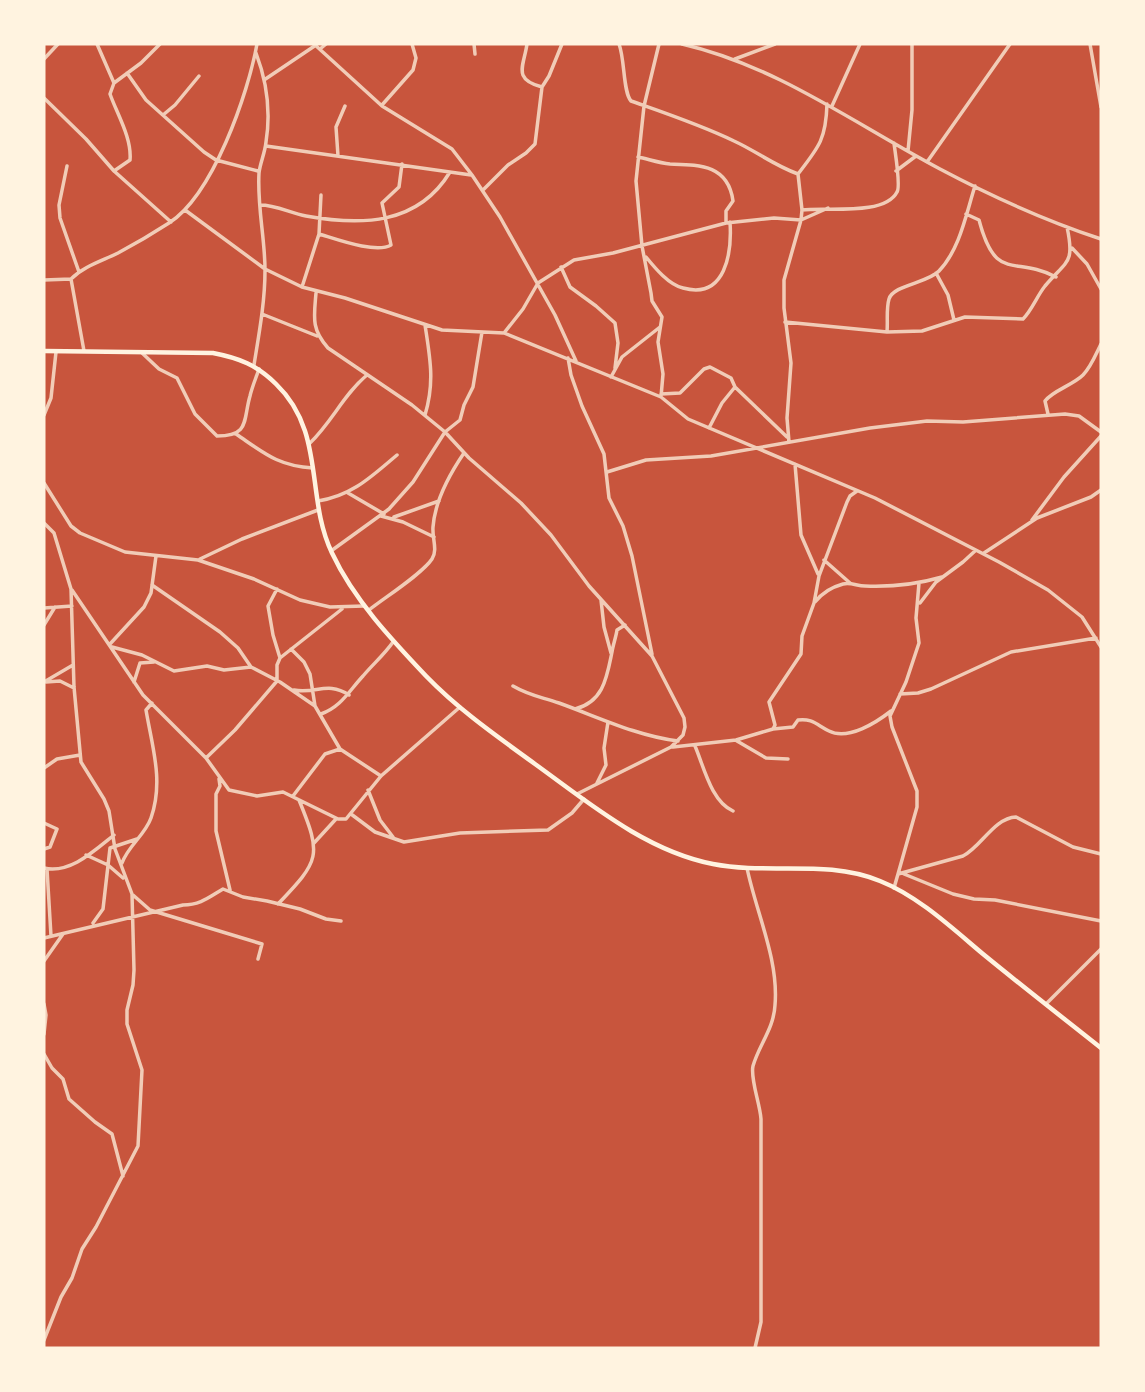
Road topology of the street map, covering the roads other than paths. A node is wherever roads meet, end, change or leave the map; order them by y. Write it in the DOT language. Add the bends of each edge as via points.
graph roads {
  1 [pos="58,44"];
  2 [pos="97,44"];
  3 [pos="160,44"];
  4 [pos="257,44"];
  5 [pos="315,44"];
  6 [pos="326,44"];
  7 [pos="412,44"];
  8 [pos="474,44"];
  9 [pos="527,44"];
  10 [pos="562,44"];
  11 [pos="619,44"];
  12 [pos="659,44"];
  13 [pos="682,44"];
  14 [pos="775,44"];
  15 [pos="860,44"];
  16 [pos="912,44"];
  17 [pos="1010,44"];
  18 [pos="1090,44"];
  19 [pos="320,49"];
  20 [pos="255,51"];
  21 [pos="475,54"];
  22 [pos="44,59"];
  23 [pos="735,59"];
  24 [pos="127,73"];
  25 [pos="199,76"];
  26 [pos="264,80"];
  27 [pos="114,83"];
  28 [pos="542,87"];
  29 [pos="44,98"];
  30 [pos="830,105"];
  31 [pos="345,106"];
  32 [pos="382,106"];
  33 [pos="645,106"];
  34 [pos="1101,107"];
  35 [pos="163,116"];
  36 [pos="894,143"];
  37 [pos="266,146"];
  38 [pos="908,151"];
  39 [pos="338,156"];
  40 [pos="916,156"];
  41 [pos="638,157"];
  42 [pos="216,160"];
  43 [pos="928,162"];
  44 [pos="401,164"];
  45 [pos="67,166"];
  46 [pos="114,170"];
  47 [pos="259,171"];
  48 [pos="896,171"];
  49 [pos="450,172"];
  50 [pos="798,174"];
  51 [pos="472,175"];
  52 [pos="975,186"];
  53 [pos="483,190"];
  54 [pos="321,195"];
  55 [pos="260,205"];
  56 [pos="828,208"];
  57 [pos="185,210"];
  58 [pos="803,210"];
  59 [pos="966,214"];
  60 [pos="320,218"];
  61 [pos="386,219"];
  62 [pos="801,220"];
  63 [pos="171,222"];
  64 [pos="728,222"];
  65 [pos="1067,227"];
  66 [pos="319,234"];
  67 [pos="1101,239"];
  68 [pos="642,246"];
  69 [pos="1072,248"];
  70 [pos="644,256"];
  71 [pos="561,267"];
  72 [pos="265,268"];
  73 [pos="79,272"];
  74 [pos="936,273"];
  75 [pos="1056,277"];
  76 [pos="72,279"];
  77 [pos="44,280"];
  78 [pos="538,283"];
  79 [pos="302,287"];
  80 [pos="1101,289"];
  81 [pos="316,292"];
  82 [pos="262,314"];
  83 [pos="954,320"];
  84 [pos="785,322"];
  85 [pos="425,326"];
  86 [pos="660,327"];
  87 [pos="482,332"];
  88 [pos="887,332"];
  89 [pos="503,333"];
  90 [pos="317,336"];
  91 [pos="1101,344"];
  92 [pos="44,351"];
  93 [pos="84,351"];
  94 [pos="56,352"];
  95 [pos="141,352"];
  96 [pos="568,358"];
  97 [pos="576,361"];
  98 [pos="256,367"];
  99 [pos="615,368"];
  100 [pos="367,375"];
  101 [pos="611,377"];
  102 [pos="735,387"];
  103 [pos="661,395"];
  104 [pos="1048,414"];
  105 [pos="44,415"];
  106 [pos="425,415"];
  107 [pos="709,428"];
  108 [pos="445,432"];
  109 [pos="236,434"];
  110 [pos="1101,434"];
  111 [pos="788,440"];
  112 [pos="310,443"];
  113 [pos="760,448"];
  114 [pos="464,453"];
  115 [pos="397,455"];
  116 [pos="796,464"];
  117 [pos="313,468"];
  118 [pos="607,472"];
  119 [pos="44,483"];
  120 [pos="849,488"];
  121 [pos="1101,490"];
  122 [pos="857,491"];
  123 [pos="348,493"];
  124 [pos="850,496"];
  125 [pos="318,501"];
  126 [pos="439,501"];
  127 [pos="320,509"];
  128 [pos="382,515"];
  129 [pos="392,517"];
  130 [pos="44,523"];
  131 [pos="1028,524"];
  132 [pos="434,537"];
  133 [pos="975,550"];
  134 [pos="331,551"];
  135 [pos="983,554"];
  136 [pos="156,556"];
  137 [pos="198,560"];
  138 [pos="824,560"];
  139 [pos="819,576"];
  140 [pos="942,577"];
  141 [pos="850,583"];
  142 [pos="919,583"];
  143 [pos="152,584"];
  144 [pos="71,589"];
  145 [pos="277,589"];
  146 [pos="601,600"];
  147 [pos="814,603"];
  148 [pos="918,604"];
  149 [pos="72,606"];
  150 [pos="55,607"];
  151 [pos="44,608"];
  152 [pos="344,608"];
  153 [pos="367,608"];
  154 [pos="44,625"];
  155 [pos="625,625"];
  156 [pos="1096,638"];
  157 [pos="393,642"];
  158 [pos="110,645"];
  159 [pos="1101,647"];
  160 [pos="291,649"];
  161 [pos="611,653"];
  162 [pos="652,656"];
  163 [pos="280,658"];
  164 [pos="159,662"];
  165 [pos="73,665"];
  166 [pos="251,667"];
  167 [pos="278,681"];
  168 [pos="44,682"];
  169 [pos="134,682"];
  170 [pos="513,686"];
  171 [pos="74,688"];
  172 [pos="313,689"];
  173 [pos="291,690"];
  174 [pos="900,694"];
  175 [pos="349,695"];
  176 [pos="152,703"];
  177 [pos="316,706"];
  178 [pos="460,707"];
  179 [pos="572,709"];
  180 [pos="331,710"];
  181 [pos="893,710"];
  182 [pos="321,714"];
  183 [pos="608,722"];
  184 [pos="327,724"];
  185 [pos="773,729"];
  186 [pos="736,740"];
  187 [pos="678,741"];
  188 [pos="695,746"];
  189 [pos="671,747"];
  190 [pos="340,749"];
  191 [pos="80,755"];
  192 [pos="206,758"];
  193 [pos="788,759"];
  194 [pos="44,768"];
  195 [pos="219,776"];
  196 [pos="381,776"];
  197 [pos="597,784"];
  198 [pos="368,790"];
  199 [pos="577,794"];
  200 [pos="293,796"];
  201 [pos="299,799"];
  202 [pos="585,799"];
  203 [pos="733,811"];
  204 [pos="351,814"];
  205 [pos="336,819"];
  206 [pos="44,822"];
  207 [pos="114,835"];
  208 [pos="138,838"];
  209 [pos="394,838"];
  210 [pos="313,843"];
  211 [pos="115,845"];
  212 [pos="44,849"];
  213 [pos="1101,854"];
  214 [pos="86,855"];
  215 [pos="108,865"];
  216 [pos="121,865"];
  217 [pos="747,868"];
  218 [pos="46,869"];
  219 [pos="900,874"];
  220 [pos="126,880"];
  221 [pos="894,888"];
  222 [pos="230,891"];
  223 [pos="132,894"];
  224 [pos="278,904"];
  225 [pos="155,912"];
  226 [pos="131,917"];
  227 [pos="341,921"];
  228 [pos="1101,921"];
  229 [pos="91,925"];
  230 [pos="64,933"];
  231 [pos="51,936"];
  232 [pos="44,938"];
  233 [pos="1101,949"];
  234 [pos="258,959"];
  235 [pos="44,961"];
  236 [pos="44,1004"];
  237 [pos="1046,1004"];
  238 [pos="44,1034"];
  239 [pos="1101,1048"];
  240 [pos="44,1054"];
  241 [pos="123,1176"];
  242 [pos="44,1340"];
  243 [pos="755,1348"];
  1 -- 22 [label="street"];
  2 -- 27 [label="street"];
  3 -- 24 [label="street"];
  4 -- 20 [label="street"];
  5 -- 19 [label="street"];
  5 -- 26 [label="street"];
  6 -- 19 [label="street"];
  7 -- 32 [label="street" via="414,70"];
  8 -- 21 [label="street"];
  9 -- 28 [label="street" via="523,75"];
  10 -- 28 [label="street"];
  11 -- 33 [label="street" via="627,97"];
  12 -- 33 [label="street"];
  13 -- 23 [label="street"];
  14 -- 23 [label="street"];
  15 -- 30 [label="street"];
  16 -- 38 [label="street"];
  17 -- 43 [label="street"];
  18 -- 34 [label="street"];
  19 -- 32 [label="street"];
  20 -- 26 [label="street"];
  20 -- 42 [label="street" via="236,119"];
  23 -- 30 [label="street"];
  24 -- 27 [label="street"];
  24 -- 35 [label="street"];
  25 -- 35 [label="street"];
  26 -- 37 [label="street" via="269,103"];
  27 -- 46 [label="street" via="110,94 131,156"];
  28 -- 53 [label="street" via="535,144"];
  29 -- 46 [label="street"];
  30 -- 36 [label="street"];
  30 -- 50 [label="street" via="821,144"];
  31 -- 39 [label="street" via="336,127"];
  32 -- 51 [label="street" via="452,149"];
  33 -- 41 [label="street"];
  33 -- 50 [label="street" via="727,137"];
  35 -- 42 [label="street"];
  36 -- 38 [label="street"];
  36 -- 48 [label="street"];
  37 -- 39 [label="street"];
  37 -- 47 [label="street"];
  38 -- 40 [label="street"];
  39 -- 44 [label="street"];
  40 -- 43 [label="street"];
  40 -- 48 [label="street"];
  41 -- 64 [label="street" via="687,163 721,175 733,201 726,211"];
  41 -- 68 [label="street"];
  42 -- 47 [label="street"];
  42 -- 57 [label="street"];
  43 -- 52 [label="street"];
  44 -- 49 [label="street"];
  44 -- 61 [label="street" via="399,187 382,203"];
  45 -- 73 [label="street" via="60,218"];
  46 -- 63 [label="street"];
  47 -- 55 [label="street"];
  48 -- 56 [label="street" via="897,192 886,203 871,208"];
  49 -- 51 [label="street"];
  49 -- 61 [label="street" via="428,197"];
  50 -- 58 [label="street"];
  51 -- 53 [label="street"];
  52 -- 59 [label="street"];
  52 -- 65 [label="street"];
  53 -- 78 [label="street"];
  54 -- 60 [label="street"];
  55 -- 60 [label="street"];
  55 -- 72 [label="street"];
  56 -- 58 [label="street"];
  56 -- 62 [label="street"];
  57 -- 63 [label="street"];
  57 -- 72 [label="street"];
  58 -- 62 [label="street"];
  59 -- 74 [label="street" via="951,254"];
  59 -- 75 [label="street" via="979,220 996,259"];
  60 -- 61 [label="street"];
  60 -- 66 [label="street"];
  61 -- 66 [label="street" via="388,247 369,247"];
  62 -- 64 [label="street"];
  62 -- 84 [label="street" via="784,280"];
  63 -- 73 [label="street"];
  64 -- 68 [label="street"];
  64 -- 70 [label="street" via="727,267 706,289 682,288"];
  65 -- 67 [label="street"];
  65 -- 69 [label="street"];
  66 -- 79 [label="street"];
  68 -- 70 [label="street"];
  68 -- 71 [label="street" via="574,260"];
  69 -- 75 [label="street"];
  69 -- 80 [label="street"];
  70 -- 86 [label="street" via="652,301 662,317"];
  71 -- 78 [label="street"];
  71 -- 99 [label="street" via="570,287 615,323"];
  72 -- 79 [label="street"];
  72 -- 82 [label="street"];
  73 -- 76 [label="street"];
  74 -- 83 [label="street"];
  74 -- 88 [label="street" via="893,292"];
  75 -- 83 [label="street" via="1046,284 1023,319 978,316"];
  76 -- 77 [label="street"];
  76 -- 93 [label="street"];
  78 -- 89 [label="street"];
  78 -- 97 [label="street"];
  79 -- 81 [label="street"];
  81 -- 85 [label="street"];
  81 -- 90 [label="street"];
  82 -- 90 [label="street"];
  82 -- 98 [label="street"];
  83 -- 88 [label="street" via="922,331"];
  84 -- 88 [label="street"];
  84 -- 111 [label="street" via="791,363"];
  85 -- 87 [label="street"];
  85 -- 106 [label="street" via="432,380"];
  86 -- 99 [label="street"];
  86 -- 103 [label="street"];
  87 -- 89 [label="street"];
  87 -- 108 [label="street" via="472,391 460,420"];
  89 -- 96 [label="street"];
  90 -- 100 [label="street"];
  91 -- 104 [label="street" via="1085,373 1047,397"];
  92 -- 94 [label="main road"];
  93 -- 94 [label="main road"];
  93 -- 95 [label="main road"];
  94 -- 105 [label="street" via="51,398"];
  95 -- 98 [label="main road" via="213,353"];
  95 -- 109 [label="street" via="177,378 195,414 212,433"];
  96 -- 97 [label="street"];
  96 -- 118 [label="street"];
  97 -- 101 [label="street"];
  98 -- 109 [label="street" via="246,422"];
  98 -- 112 [label="main road" via="293,404"];
  99 -- 101 [label="street"];
  100 -- 106 [label="street"];
  100 -- 112 [label="street" via="354,385 339,411"];
  101 -- 103 [label="street"];
  102 -- 103 [label="street" via="731,378 710,367 680,393"];
  102 -- 107 [label="street"];
  102 -- 111 [label="street"];
  103 -- 107 [label="street" via="688,419"];
  104 -- 110 [label="street" via="1079,416"];
  104 -- 111 [label="street" via="870,428"];
  106 -- 108 [label="street"];
  107 -- 113 [label="street"];
  108 -- 114 [label="street"];
  108 -- 128 [label="street" via="413,482"];
  109 -- 117 [label="street" via="287,466"];
  110 -- 131 [label="street"];
  111 -- 113 [label="street"];
  112 -- 117 [label="main road"];
  113 -- 116 [label="street"];
  113 -- 118 [label="street" via="646,460"];
  114 -- 126 [label="street"];
  114 -- 146 [label="street" via="529,511"];
  115 -- 123 [label="street"];
  116 -- 120 [label="street"];
  116 -- 139 [label="street" via="801,534"];
  117 -- 125 [label="main road"];
  118 -- 162 [label="street" via="611,507 623,526 637,576"];
  119 -- 136 [label="street" via="80,533 125,552"];
  120 -- 122 [label="street"];
  120 -- 124 [label="street"];
  121 -- 131 [label="street"];
  122 -- 124 [label="street"];
  122 -- 133 [label="street"];
  123 -- 125 [label="street"];
  123 -- 128 [label="street"];
  124 -- 138 [label="street"];
  125 -- 127 [label="main road"];
  126 -- 129 [label="street"];
  126 -- 132 [label="street"];
  127 -- 134 [label="main road"];
  127 -- 137 [label="street"];
  128 -- 129 [label="street"];
  128 -- 134 [label="street"];
  129 -- 132 [label="street"];
  130 -- 144 [label="street" via="54,533"];
  131 -- 135 [label="street"];
  132 -- 153 [label="street" via="433,558"];
  133 -- 135 [label="street"];
  133 -- 140 [label="street"];
  134 -- 153 [label="main road"];
  135 -- 156 [label="street" via="1070,605"];
  136 -- 137 [label="street"];
  136 -- 143 [label="street"];
  137 -- 145 [label="street"];
  138 -- 139 [label="street"];
  138 -- 141 [label="street"];
  139 -- 147 [label="street"];
  140 -- 142 [label="street"];
  140 -- 148 [label="street"];
  141 -- 142 [label="street"];
  141 -- 147 [label="street" via="821,594"];
  142 -- 148 [label="street"];
  143 -- 158 [label="street" via="144,607"];
  143 -- 166 [label="street" via="220,632"];
  144 -- 149 [label="street"];
  144 -- 158 [label="street"];
  145 -- 152 [label="street" via="300,600"];
  145 -- 163 [label="street" via="268,606"];
  146 -- 155 [label="street"];
  146 -- 161 [label="street"];
  147 -- 185 [label="street" via="801,654 769,702"];
  148 -- 174 [label="street" via="919,643"];
  149 -- 150 [label="street"];
  149 -- 165 [label="street"];
  150 -- 151 [label="street"];
  150 -- 154 [label="street"];
  152 -- 153 [label="street"];
  152 -- 160 [label="street"];
  153 -- 157 [label="main road"];
  155 -- 161 [label="street" via="617,630"];
  155 -- 162 [label="street"];
  156 -- 159 [label="street"];
  156 -- 174 [label="street" via="1011,652 918,693"];
  157 -- 175 [label="street"];
  157 -- 178 [label="main road"];
  158 -- 164 [label="street"];
  158 -- 169 [label="street"];
  160 -- 163 [label="street"];
  160 -- 172 [label="street" via="304,662"];
  161 -- 179 [label="street" via="601,692"];
  162 -- 187 [label="street" via="684,718"];
  163 -- 167 [label="street"];
  164 -- 166 [label="street" via="176,671"];
  164 -- 169 [label="street" via="141,663"];
  165 -- 168 [label="street"];
  165 -- 171 [label="street"];
  166 -- 167 [label="street"];
  167 -- 173 [label="street"];
  167 -- 192 [label="street"];
  168 -- 171 [label="street" via="60,681"];
  169 -- 176 [label="street"];
  170 -- 179 [label="street"];
  171 -- 191 [label="street"];
  172 -- 173 [label="street"];
  172 -- 175 [label="street" via="335,687"];
  172 -- 177 [label="street"];
  173 -- 177 [label="street"];
  174 -- 181 [label="street"];
  175 -- 180 [label="street"];
  176 -- 192 [label="street"];
  176 -- 208 [label="street" via="146,710 157,788 151,819"];
  177 -- 182 [label="street"];
  178 -- 196 [label="street"];
  178 -- 199 [label="main road"];
  179 -- 183 [label="street"];
  180 -- 182 [label="street"];
  180 -- 184 [label="street"];
  181 -- 185 [label="street" via="853,731 833,733 803,719 793,727"];
  181 -- 219 [label="street" via="892,727 917,791"];
  182 -- 184 [label="street"];
  183 -- 187 [label="street"];
  183 -- 197 [label="street" via="606,765"];
  184 -- 190 [label="street"];
  185 -- 186 [label="street"];
  186 -- 188 [label="street"];
  186 -- 193 [label="street" via="766,758"];
  187 -- 189 [label="street"];
  188 -- 189 [label="street"];
  188 -- 203 [label="street" via="718,799"];
  189 -- 197 [label="street"];
  190 -- 196 [label="street"];
  190 -- 200 [label="street" via="325,754"];
  191 -- 194 [label="street" via="57,759"];
  191 -- 207 [label="street" via="104,799"];
  192 -- 195 [label="street"];
  195 -- 200 [label="street" via="229,790"];
  195 -- 222 [label="street" via="216,831"];
  196 -- 198 [label="street"];
  197 -- 199 [label="street"];
  198 -- 204 [label="street"];
  198 -- 209 [label="street" via="380,820"];
  199 -- 202 [label="main road"];
  200 -- 201 [label="street"];
  201 -- 205 [label="street"];
  201 -- 210 [label="street"];
  202 -- 209 [label="street" via="548,830 460,833 404,842"];
  202 -- 217 [label="main road" via="676,854"];
  204 -- 205 [label="street"];
  204 -- 209 [label="street" via="375,832"];
  205 -- 210 [label="street"];
  206 -- 212 [label="street" via="57,829"];
  207 -- 211 [label="street"];
  207 -- 214 [label="street"];
  208 -- 211 [label="street"];
  208 -- 216 [label="street"];
  210 -- 224 [label="street" via="310,869"];
  211 -- 215 [label="street" via="110,848"];
  211 -- 216 [label="street"];
  213 -- 219 [label="street" via="1073,846 1016,817 1008,818 972,852"];
  214 -- 215 [label="street"];
  214 -- 218 [label="street" via="60,870"];
  215 -- 220 [label="street"];
  215 -- 229 [label="street" via="103,909"];
  216 -- 220 [label="street"];
  217 -- 221 [label="main road" via="838,869"];
  217 -- 243 [label="street" via="773,968 775,1004 752,1076 761,1119 761,1322"];
  218 -- 231 [label="street"];
  219 -- 221 [label="street"];
  219 -- 228 [label="street" via="964,897"];
  220 -- 223 [label="street"];
  221 -- 237 [label="main road"];
  222 -- 224 [label="street"];
  222 -- 225 [label="street" via="223,889 195,905"];
  223 -- 225 [label="street"];
  223 -- 226 [label="street"];
  224 -- 227 [label="street"];
  225 -- 226 [label="street"];
  225 -- 234 [label="street" via="262,944"];
  226 -- 229 [label="street"];
  226 -- 241 [label="street" via="134,978 127,1024 142,1080 138,1146"];
  229 -- 230 [label="street"];
  230 -- 231 [label="street"];
  230 -- 235 [label="street"];
  231 -- 232 [label="street"];
  233 -- 237 [label="street"];
  236 -- 238 [label="street"];
  237 -- 239 [label="main road"];
  240 -- 241 [label="street" via="69,1098 112,1134"];
  241 -- 242 [label="street" via="82,1249"];
}
